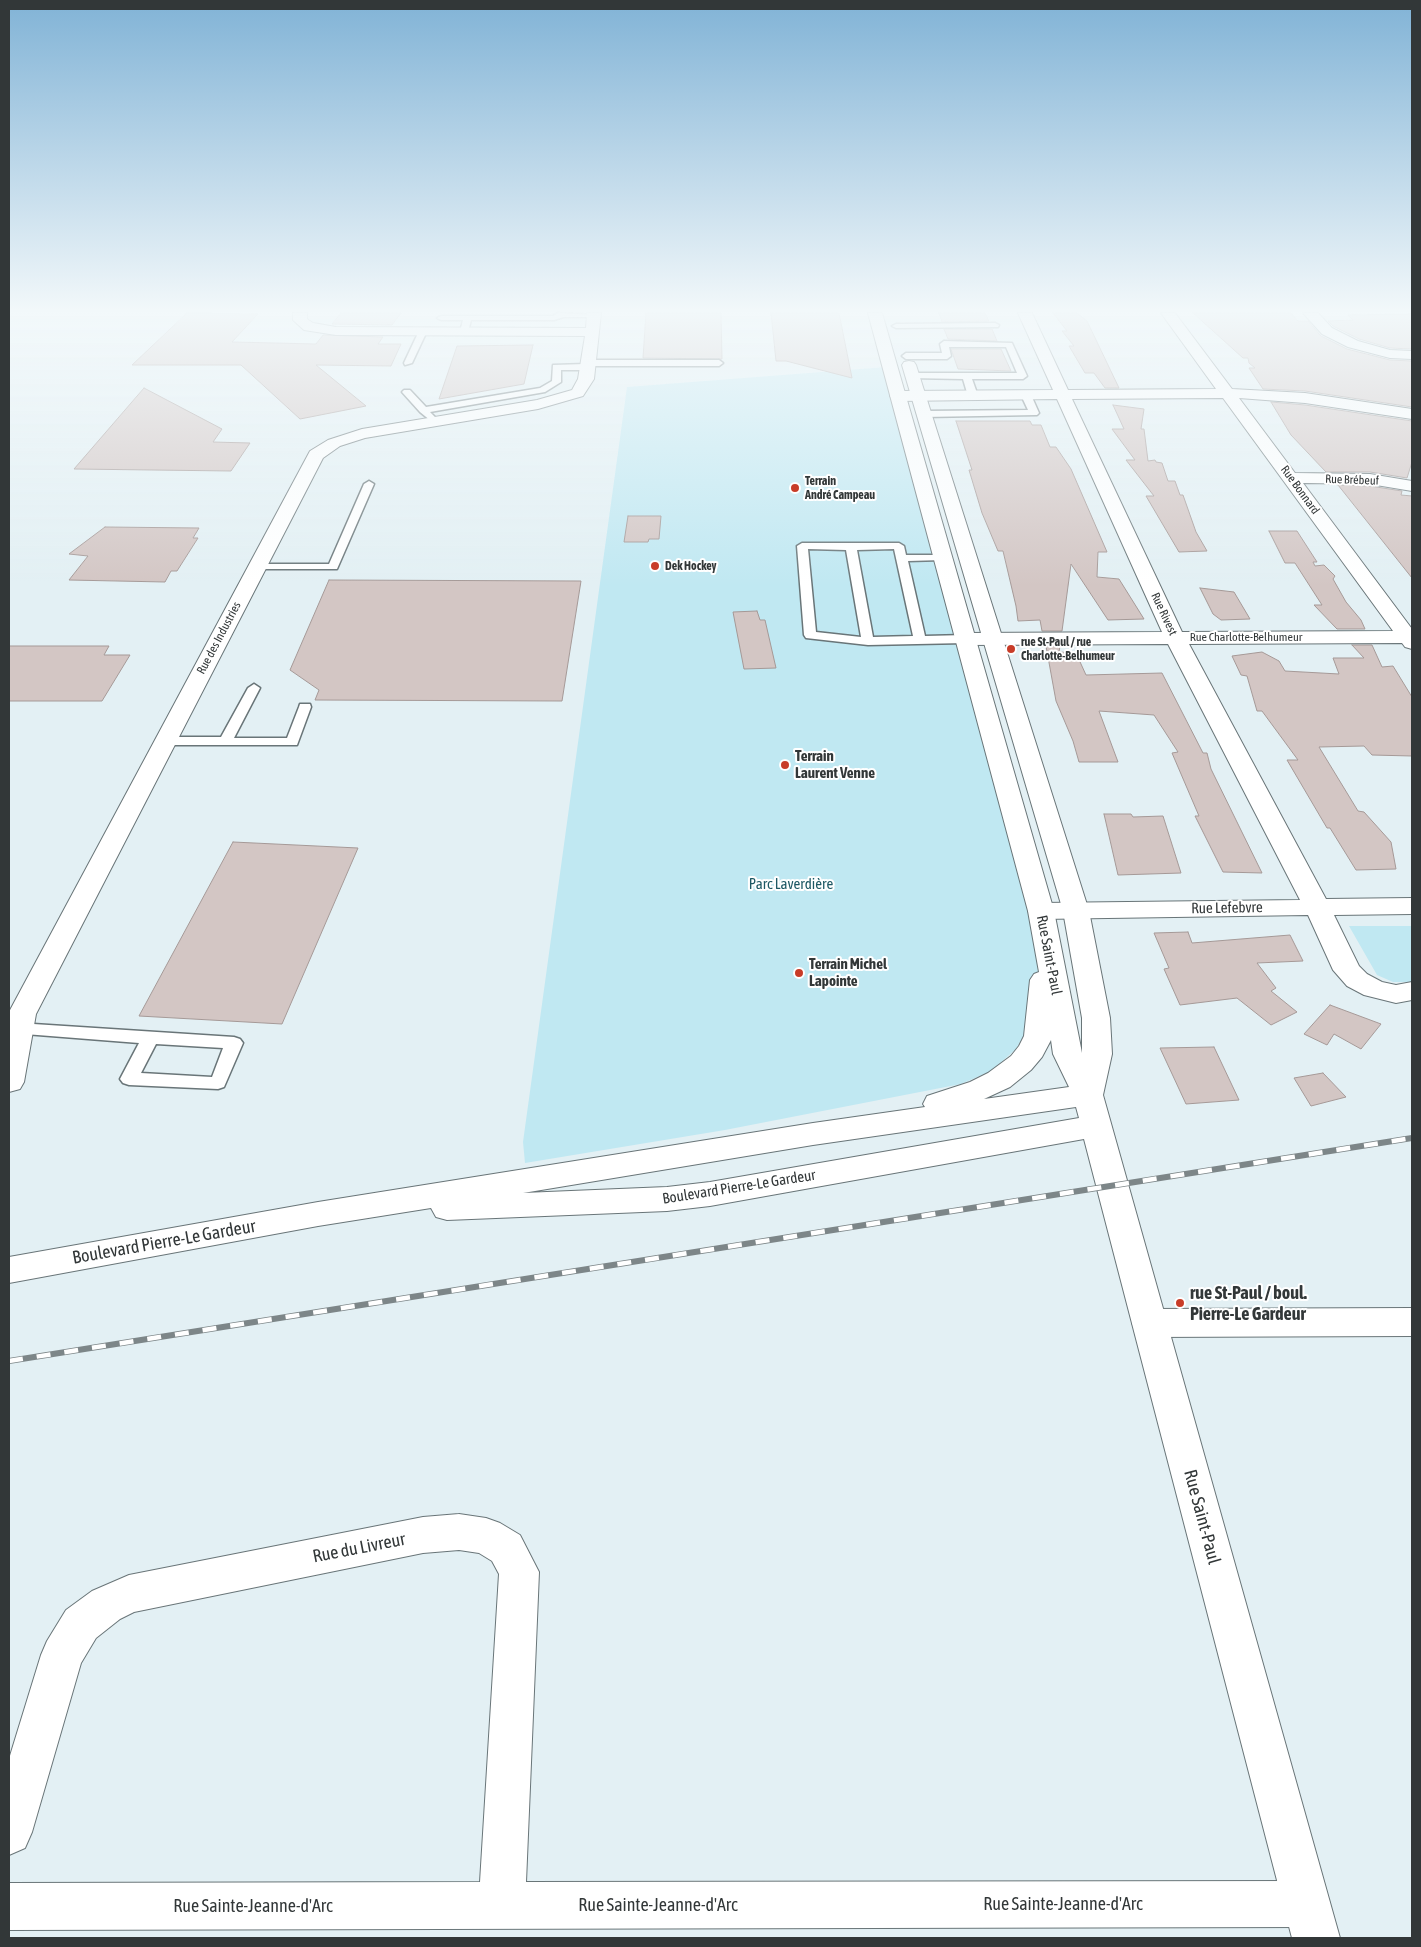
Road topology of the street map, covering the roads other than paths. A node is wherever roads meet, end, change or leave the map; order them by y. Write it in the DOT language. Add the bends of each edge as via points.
graph roads {
  1 [pos="418,404"];
  2 [pos="482,404"];
  3 [pos="539,404"];
  4 [pos="916,404"];
  5 [pos="1027,404"];
  6 [pos="1065,404"];
  7 [pos="1237,404"];
  8 [pos="1344,404"];
  9 [pos="1412,414"];
  10 [pos="429,416"];
  11 [pos="917,463"];
  12 [pos="939,464"];
  13 [pos="1291,478"];
  14 [pos="370,484"];
  15 [pos="1412,486"];
  16 [pos="929,508"];
  17 [pos="952,508"];
  18 [pos="851,547"];
  19 [pos="902,558"];
  20 [pos="944,560"];
  21 [pos="969,562"];
  22 [pos="257,567"];
  23 [pos="993,638"];
  24 [pos="1175,638"];
  25 [pos="966,639"];
  26 [pos="920,640"];
  27 [pos="1410,640"];
  28 [pos="868,641"];
  29 [pos="254,688"];
  30 [pos="306,707"];
  31 [pos="988,719"];
  32 [pos="1017,719"];
  33 [pos="165,741"];
  34 [pos="226,741"];
  35 [pos="1014,812"];
  36 [pos="1046,812"];
  37 [pos="1412,906"];
  38 [pos="1317,907"];
  39 [pos="1041,911"];
  40 [pos="1076,911"];
  41 [pos="1047,946"];
  42 [pos="1412,991"];
  43 [pos="18,1029"];
  44 [pos="150,1038"];
  45 [pos="9,1082"];
  46 [pos="1092,1110"];
  47 [pos="814,1134"];
  48 [pos="318,1214"];
  49 [pos="9,1270"];
  50 [pos="1412,1322"];
  51 [pos="1149,1323"];
  52 [pos="9,1832"];
  53 [pos="502,1905"];
  54 [pos="9,1907"];
  55 [pos="1311,1921"];
  1 -- 10 [label="lane"];
  2 -- 10 [label="lane"];
  3 -- 10 [label="street, Rue des Industries"];
  4 -- 5 [label="lane" via="1034,413"];
  4 -- 11 [label="street, Rue Saint-Paul"];
  4 -- 12 [label="street, Rue Saint-Paul"];
  6 -- 24 [label="street, Rue Rivest"];
  7 -- 13 [label="street, Rue Bonnard"];
  8 -- 9 [label="street"];
  10 -- 22 [label="street, Rue des Industries" via="334,443 316,455"];
  11 -- 12 [label="street"];
  11 -- 16 [label="street, Rue Saint-Paul"];
  12 -- 17 [label="street, Rue Saint-Paul"];
  13 -- 15 [label="street, Rue Brébeuf" via="1370,480"];
  13 -- 27 [label="street, Rue Bonnard"];
  14 -- 22 [label="lane" via="333,567"];
  16 -- 17 [label="street"];
  16 -- 20 [label="street, Rue Saint-Paul"];
  17 -- 21 [label="street, Rue Saint-Paul"];
  18 -- 19 [label="lane" via="899,546"];
  18 -- 28 [label="lane"];
  18 -- 28 [label="lane" via="802,546 810,635"];
  19 -- 20 [label="lane"];
  19 -- 26 [label="lane"];
  20 -- 21 [label="street"];
  20 -- 25 [label="street, Rue Saint-Paul"];
  21 -- 23 [label="street, Rue Saint-Paul"];
  22 -- 33 [label="street, Rue des Industries"];
  23 -- 24 [label="street, Rue Charlotte-Belhumeur"];
  23 -- 25 [label="street, Rue Charlotte-Belhumeur"];
  23 -- 32 [label="street, Rue Saint-Paul"];
  24 -- 27 [label="street, Rue Charlotte-Belhumeur"];
  24 -- 38 [label="street, Rue Rivest"];
  25 -- 26 [label="lane"];
  25 -- 31 [label="street, Rue Saint-Paul"];
  26 -- 28 [label="lane"];
  29 -- 34 [label="lane"];
  30 -- 34 [label="lane" via="292,742"];
  31 -- 32 [label="street"];
  31 -- 35 [label="street, Rue Saint-Paul"];
  32 -- 36 [label="street, Rue Saint-Paul"];
  33 -- 34 [label="lane"];
  33 -- 43 [label="street, Rue des Industries" via="22,1014"];
  35 -- 36 [label="street"];
  35 -- 39 [label="street, Rue Saint-Paul"];
  36 -- 40 [label="street, Rue Saint-Paul"];
  37 -- 38 [label="street, Rue Lefebvre"];
  38 -- 40 [label="street, Rue Lefebvre"];
  38 -- 42 [label="street, Rue Rivest" via="1347,970 1357,980 1396,994"];
  39 -- 40 [label="street, Rue Lefebvre"];
  39 -- 41 [label="street, Rue Saint-Paul"];
  40 -- 46 [label="street, Rue Saint-Paul" via="1096,1018 1097,1054"];
  41 -- 46 [label="street, Rue Saint-Paul" via="1068,1054"];
  41 -- 47 [label="street" via="1038,1036 1021,1063 1000,1080 952,1100"];
  43 -- 44 [label="lane"];
  43 -- 45 [label="street, Rue des Industries"];
  44 -- 44 [label="lane" via="129,1079 218,1083 234,1043"];
  46 -- 47 [label="street, Boulevard Pierre-Le Gardeur"];
  46 -- 48 [label="street, Boulevard Pierre-Le Gardeur" via="720,1192 667,1199"];
  46 -- 51 [label="street, Rue Saint-Paul"];
  47 -- 48 [label="street, Boulevard Pierre-Le Gardeur"];
  48 -- 49 [label="street, Boulevard Pierre-Le Gardeur"];
  50 -- 51 [label="street"];
  51 -- 55 [label="street, Rue Saint-Paul"];
  52 -- 53 [label="street, Rue du Livreur" via="62,1655 81,1624 106,1605 129,1594 423,1535 459,1532 486,1536 506,1548 519,1572"];
  53 -- 54 [label="street, Rue Sainte-Jeanne-d'Arc"];
  53 -- 55 [label="street, Rue Sainte-Jeanne-d'Arc"];
}
